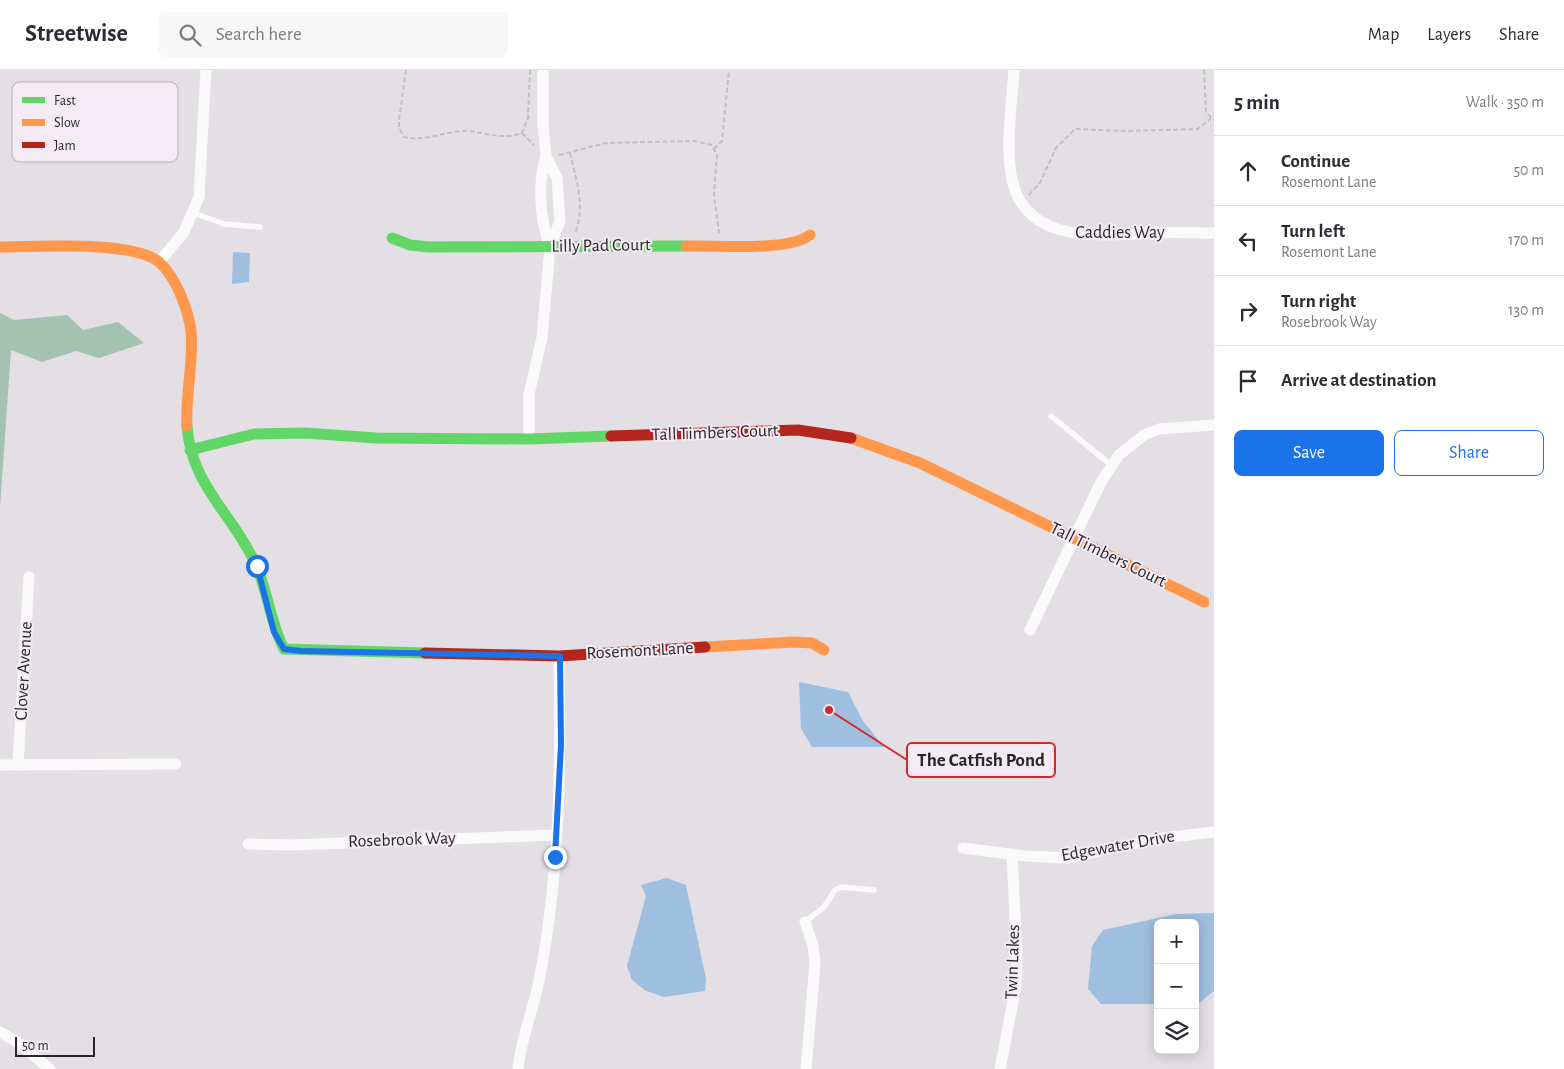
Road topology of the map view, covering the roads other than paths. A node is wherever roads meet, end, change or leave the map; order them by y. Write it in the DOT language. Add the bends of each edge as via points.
graph roads {
  1 [pos="206,70"];
  2 [pos="543,70"];
  3 [pos="1014,70"];
  4 [pos="546,156"];
  5 [pos="194,213"];
  6 [pos="260,227"];
  7 [pos="1214,233"];
  8 [pos="810,235"];
  9 [pos="392,238"];
  10 [pos="0,247"];
  11 [pos="550,247"];
  12 [pos="159,262"];
  13 [pos="1051,416"];
  14 [pos="1214,424"];
  15 [pos="529,439"];
  16 [pos="190,450"];
  17 [pos="1111,465"];
  18 [pos="1074,537"];
  19 [pos="29,577"];
  20 [pos="1204,602"];
  21 [pos="1030,630"];
  22 [pos="824,650"];
  23 [pos="560,656"];
  24 [pos="176,764"];
  25 [pos="0,765"];
  26 [pos="18,765"];
  27 [pos="1214,832"];
  28 [pos="556,835"];
  29 [pos="248,844"];
  30 [pos="963,848"];
  31 [pos="1012,854"];
  32 [pos="874,890"];
  33 [pos="805,922"];
  34 [pos="0,1032"];
  35 [pos="50,1069"];
  36 [pos="518,1069"];
  37 [pos="806,1069"];
  38 [pos="1000,1069"];
  1 -- 5 [label="street" via="199,197"];
  2 -- 4 [label="street"];
  3 -- 7 [label="street, Caddies Way" via="1010,166 1015,189 1026,210 1038,221 1076,234"];
  4 -- 11 [label="street" via="540,174 543,227"];
  4 -- 11 [label="street" via="556,178 560,222"];
  5 -- 6 [label="lane" via="224,224"];
  5 -- 12 [label="street" via="184,232"];
  8 -- 11 [label="street, Lilly Pad Court" via="802,241 779,245"];
  9 -- 11 [label="street, Lilly Pad Court" via="410,245 429,247"];
  10 -- 12 [label="street" via="110,249"];
  11 -- 15 [label="street" via="542,338 529,394"];
  12 -- 16 [label="street, Rosemont Lane" via="180,293 189,316 192,342 186,407"];
  13 -- 17 [label="lane"];
  14 -- 17 [label="street" via="1175,426 1152,432 1131,444"];
  15 -- 16 [label="street, Tall Timbers Court" via="254,434"];
  15 -- 18 [label="street, Tall Timbers Court" via="758,430 842,435 920,462"];
  16 -- 23 [label="street, Rosemont Lane" via="201,481 238,532 257,566 274,632 284,649"];
  17 -- 18 [label="street"];
  18 -- 20 [label="street, Tall Timbers Court"];
  18 -- 21 [label="street"];
  19 -- 26 [label="street, Clover Avenue"];
  22 -- 23 [label="street, Rosemont Lane" via="812,643 795,642"];
  23 -- 28 [label="street" via="561,745"];
  24 -- 26 [label="street"];
  25 -- 26 [label="street"];
  27 -- 31 [label="street, Edgewater Drive" via="1155,839 1076,857"];
  28 -- 29 [label="street, Rosebrook Way"];
  28 -- 36 [label="street" via="539,981"];
  30 -- 31 [label="street, Edgewater Drive"];
  31 -- 38 [label="street, Twin Lakes" via="1016,986"];
  32 -- 33 [label="lane" via="841,886 824,907"];
  33 -- 37 [label="street" via="815,964"];
  34 -- 35 [label="street"];
}
